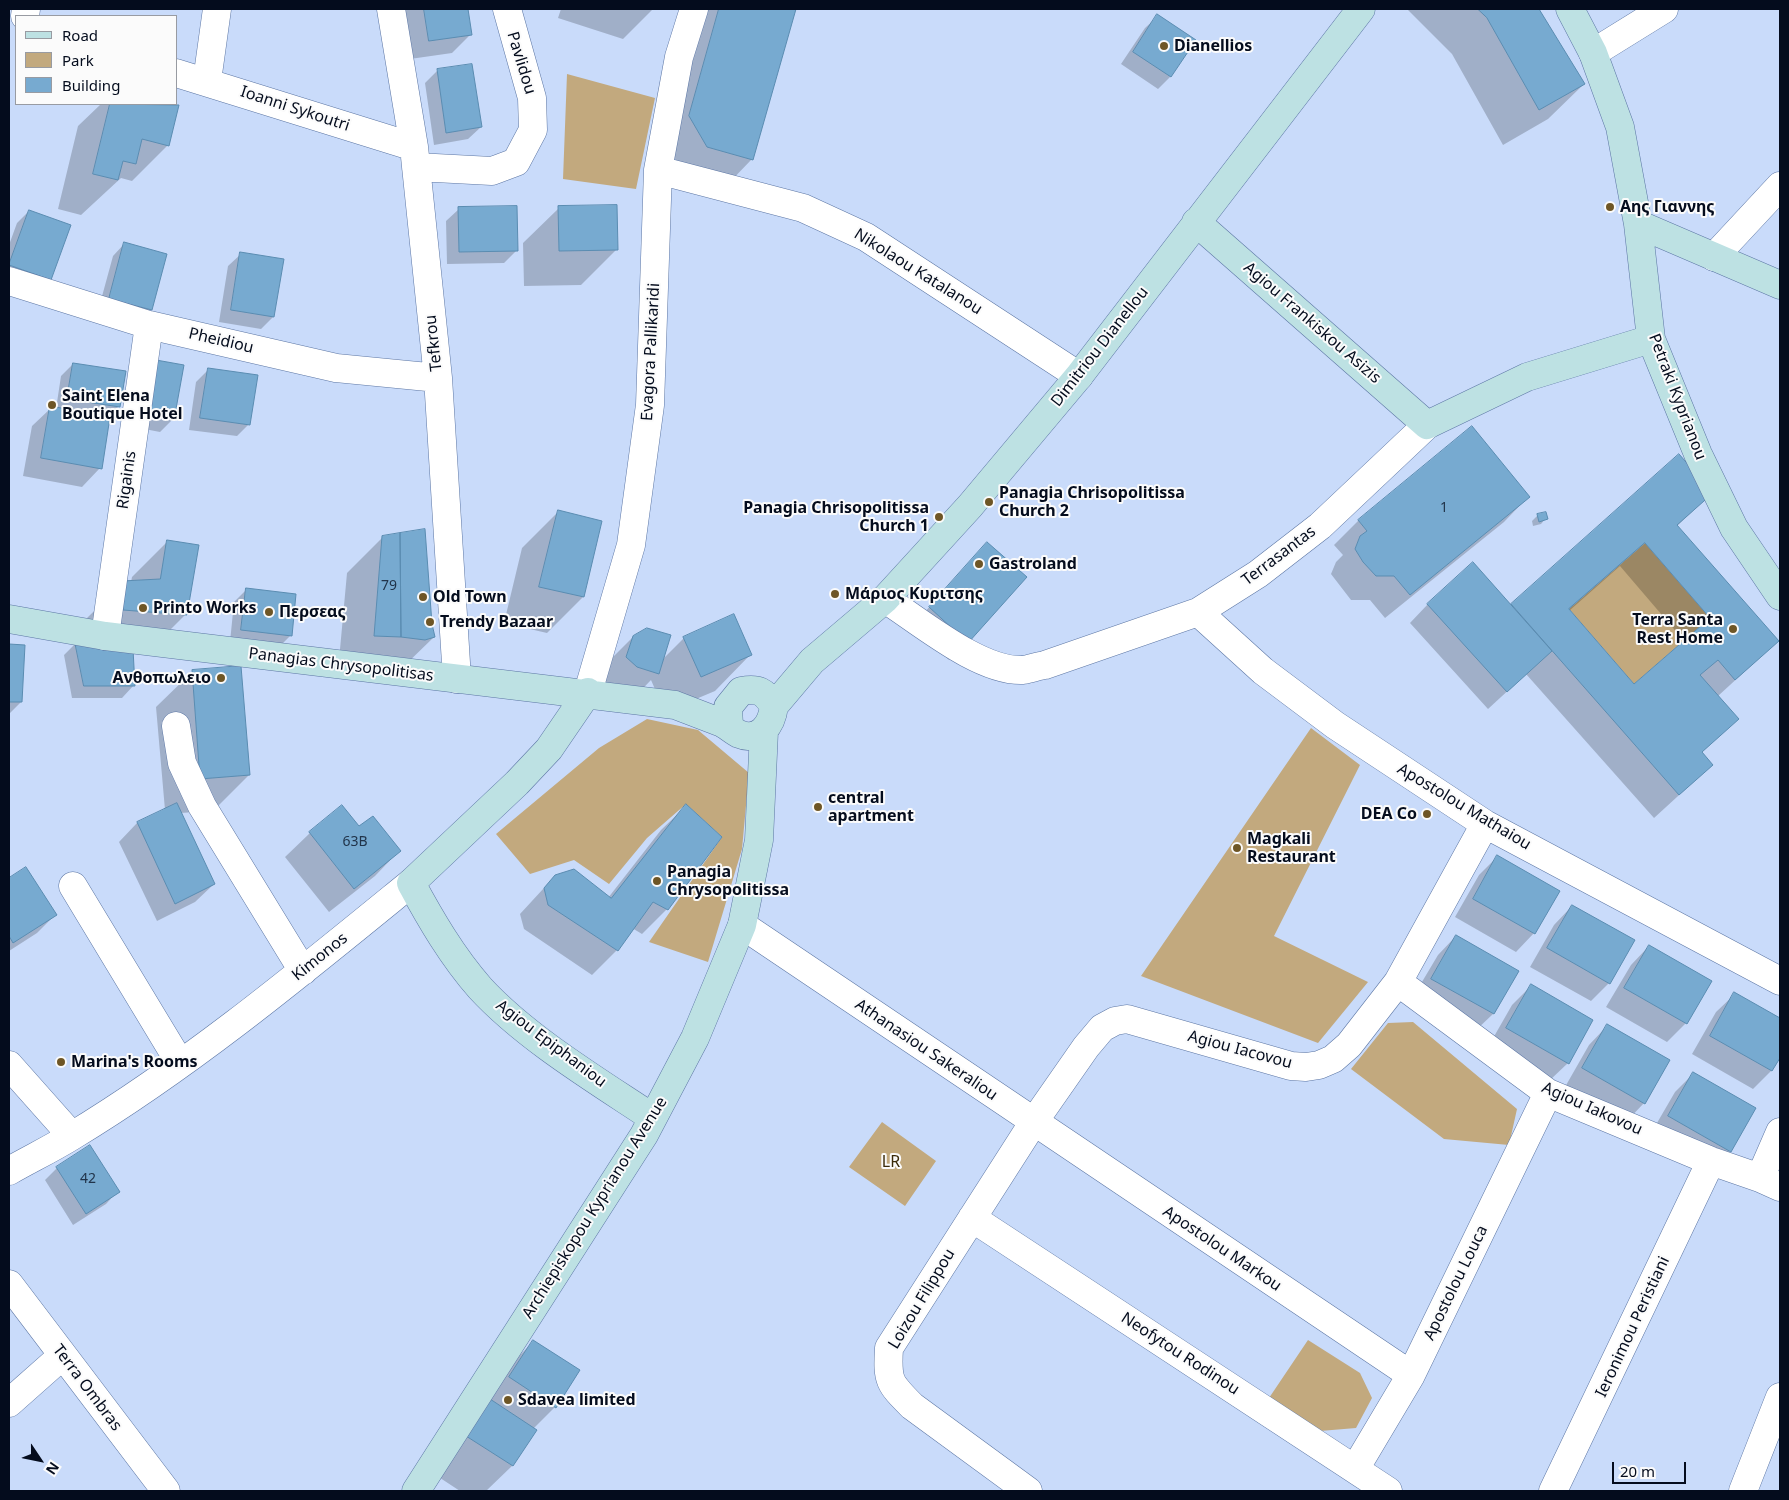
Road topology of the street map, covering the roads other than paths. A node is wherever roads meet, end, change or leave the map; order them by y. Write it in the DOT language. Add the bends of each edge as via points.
graph roads {
  1 [pos="217,9"];
  2 [pos="390,9"];
  3 [pos="507,9"];
  4 [pos="694,9"];
  5 [pos="1361,9"];
  6 [pos="1570,9"];
  7 [pos="1664,9"];
  8 [pos="1592,53"];
  9 [pos="178,73"];
  10 [pos="207,81"];
  11 [pos="415,157"];
  12 [pos="658,170"];
  13 [pos="1780,186"];
  14 [pos="1196,222"];
  15 [pos="1638,224"];
  16 [pos="1714,257"];
  17 [pos="9,281"];
  18 [pos="1780,285"];
  19 [pos="149,325"];
  20 [pos="1651,339"];
  21 [pos="1079,376"];
  22 [pos="438,378"];
  23 [pos="1427,425"];
  24 [pos="1780,596"];
  25 [pos="885,599"];
  26 [pos="1198,612"];
  27 [pos="9,619"];
  28 [pos="105,636"];
  29 [pos="457,679"];
  30 [pos="588,692"];
  31 [pos="755,697"];
  32 [pos="675,704"];
  33 [pos="176,726"];
  34 [pos="729,726"];
  35 [pos="764,731"];
  36 [pos="1485,824"];
  37 [pos="411,883"];
  38 [pos="73,886"];
  39 [pos="742,925"];
  40 [pos="303,971"];
  41 [pos="1780,981"];
  42 [pos="1398,982"];
  43 [pos="180,1063"];
  44 [pos="9,1065"];
  45 [pos="1548,1093"];
  46 [pos="653,1118"];
  47 [pos="1033,1123"];
  48 [pos="1780,1132"];
  49 [pos="72,1136"];
  50 [pos="1711,1161"];
  51 [pos="9,1171"];
  52 [pos="1770,1182"];
  53 [pos="972,1218"];
  54 [pos="9,1284"];
  55 [pos="62,1356"];
  56 [pos="1411,1375"];
  57 [pos="1780,1397"];
  58 [pos="9,1403"];
  59 [pos="1355,1469"];
  60 [pos="1561,1488"];
  61 [pos="166,1491"];
  62 [pos="416,1491"];
  63 [pos="1028,1491"];
  64 [pos="1388,1491"];
  65 [pos="1743,1491"];
  1 -- 10 [label="street"];
  2 -- 11 [label="street, Tefkrou"];
  3 -- 11 [label="street, Pavlidou" via="532,98 533,130 516,162 492,171"];
  4 -- 12 [label="street, Evagora Pallikaridi" via="679,57"];
  5 -- 14 [label="street, Dimitriou Dianellou"];
  6 -- 8 [label="street, Petraki Kyprianou"];
  7 -- 8 [label="street"];
  8 -- 15 [label="street, Petraki Kyprianou" via="1620,127"];
  9 -- 10 [label="street, Ioanni Sykoutri"];
  10 -- 11 [label="street, Ioanni Sykoutri"];
  11 -- 22 [label="street, Tefkrou"];
  12 -- 21 [label="street, Nikolaou Katalanou" via="803,208 866,237"];
  12 -- 30 [label="street, Evagora Pallikaridi" via="649,414 631,545"];
  13 -- 16 [label="street"];
  14 -- 21 [label="street, Dimitriou Dianellou"];
  14 -- 23 [label="street, Agiou Frankiskou Asizis"];
  15 -- 16 [label="street"];
  15 -- 20 [label="street, Petraki Kyprianou"];
  16 -- 18 [label="street"];
  17 -- 19 [label="street, Pheidiou"];
  19 -- 22 [label="street, Pheidiou" via="336,368"];
  19 -- 28 [label="street, Rigainis"];
  20 -- 23 [label="street, Terrasantas" via="1527,377"];
  20 -- 24 [label="street, Petraki Kyprianou" via="1698,454 1734,528"];
  21 -- 25 [label="street, Dimitriou Dianellou" via="970,506"];
  22 -- 29 [label="street, Tefkrou"];
  23 -- 26 [label="street, Terrasantas" via="1320,526 1258,574"];
  25 -- 26 [label="street, Terrasantas" via="968,654 994,665 1023,670"];
  25 -- 31 [label="street, Dimitriou Dianellou" via="812,661"];
  26 -- 36 [label="street, Apostolou Mathaiou" via="1263,671 1335,725"];
  27 -- 28 [label="street, Panagias Chrysopolitisas"];
  28 -- 29 [label="street, Panagias Chrysopolitisas"];
  29 -- 30 [label="street, Panagias Chrysopolitisas"];
  30 -- 32 [label="street, Panagias Chrysopolitisas"];
  30 -- 37 [label="street, Kimonos" via="549,749"];
  31 -- 32 [label="street, Panagias Chrysopolitisas"];
  31 -- 34 [label="street" via="728,707"];
  31 -- 35 [label="street, Archiepiskopou Kyprianou Avenue" via="773,720"];
  32 -- 34 [label="street, Panagias Chrysopolitisas"];
  33 -- 40 [label="street" via="182,763 202,806"];
  34 -- 35 [label="street" via="739,734 750,736"];
  35 -- 39 [label="street, Archiepiskopou Kyprianou Avenue" via="759,840"];
  36 -- 41 [label="street, Apostolou Mathaiou"];
  36 -- 42 [label="street, Agiou Iacovou"];
  37 -- 40 [label="street, Kimonos"];
  37 -- 46 [label="street, Agiou Epiphaniou" via="453,953 481,988 512,1018 592,1078"];
  38 -- 43 [label="street"];
  39 -- 46 [label="street, Archiepiskopou Kyprianou Avenue" via="694,1038"];
  39 -- 47 [label="street, Athanasiou Sakeraliou"];
  40 -- 43 [label="street, Kimonos"];
  42 -- 45 [label="street, Agiou Iakovou"];
  42 -- 47 [label="street, Agiou Iacovou" via="1349,1045 1332,1059 1306,1067 1291,1066 1127,1020 1115,1021 1102,1028 1086,1047"];
  43 -- 49 [label="street, Kimonos"];
  44 -- 49 [label="street"];
  45 -- 50 [label="street, Agiou Iakovou"];
  45 -- 56 [label="street, Apostolou Louca"];
  46 -- 62 [label="street, Archiepiskopou Kyprianou Avenue"];
  47 -- 53 [label="street, Loizou Filippou"];
  47 -- 56 [label="street, Apostolou Markou"];
  48 -- 52 [label="street"];
  49 -- 51 [label="street, Kimonos"];
  50 -- 52 [label="street, Agiou Iakovou"];
  50 -- 60 [label="street, Ieronimou Peristiani"];
  53 -- 59 [label="street, Neofytou Rodinou"];
  53 -- 63 [label="street, Loizou Filippou" via="889,1348 888,1375 896,1390 912,1406"];
  54 -- 55 [label="street, Terra Ombras"];
  55 -- 58 [label="street"];
  55 -- 61 [label="street, Terra Ombras"];
  56 -- 59 [label="street, Apostolou Louca"];
  57 -- 65 [label="street"];
  59 -- 64 [label="street, Neofytou Rodinou"];
}
